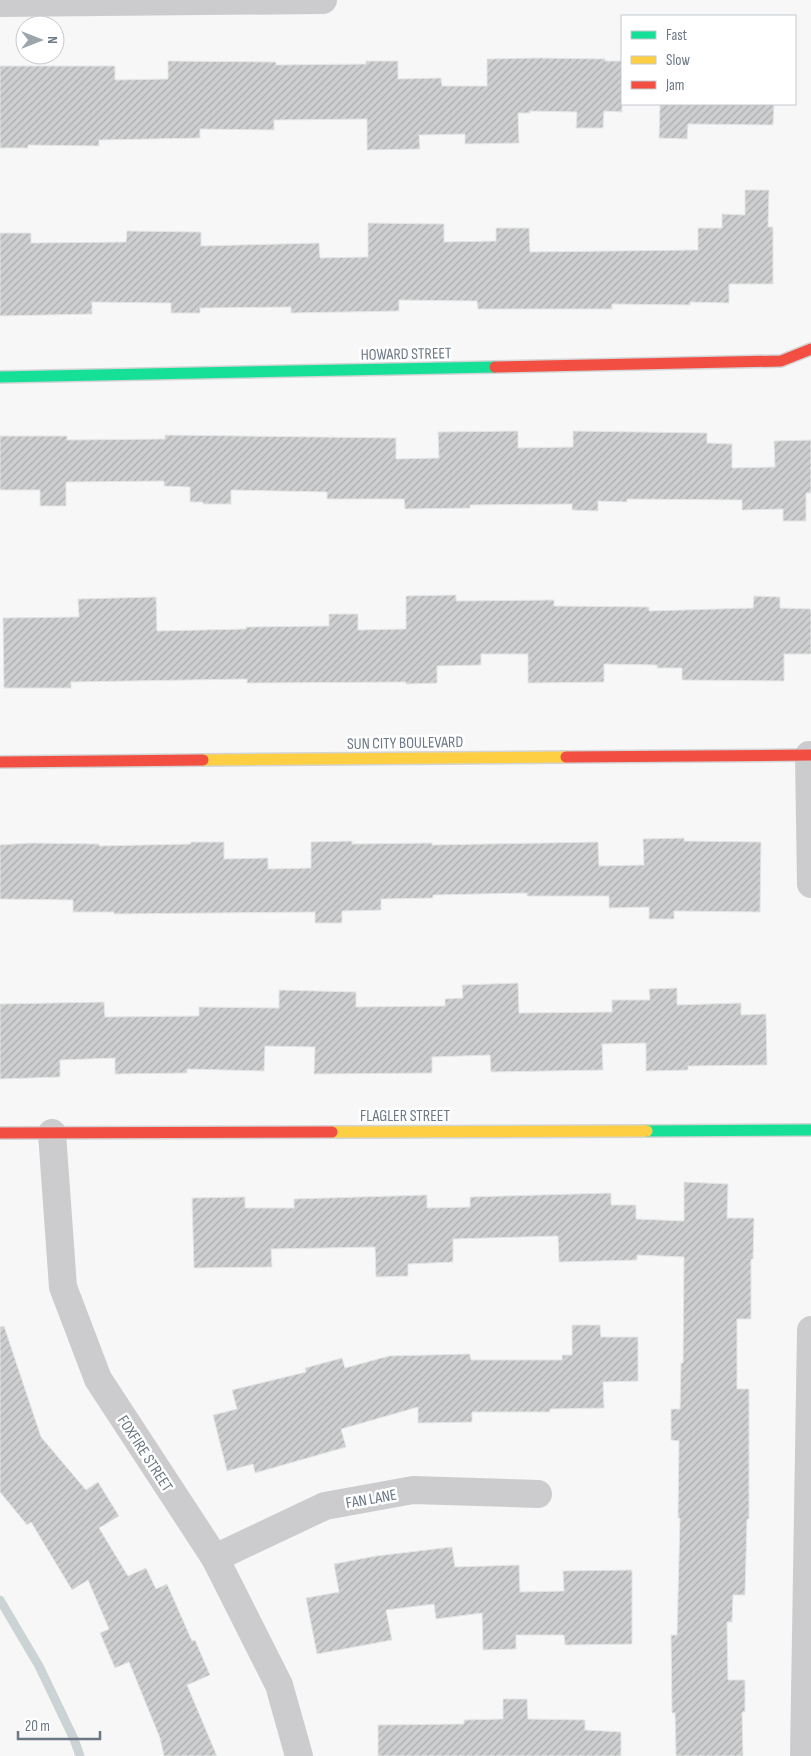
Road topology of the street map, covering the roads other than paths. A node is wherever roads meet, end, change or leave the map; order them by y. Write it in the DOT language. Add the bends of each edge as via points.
graph roads {
  1 [pos="323,0"];
  2 [pos="0,3"];
  3 [pos="811,349"];
  4 [pos="0,377"];
  5 [pos="810,755"];
  6 [pos="0,762"];
  7 [pos="811,884"];
  8 [pos="811,1130"];
  9 [pos="0,1133"];
  10 [pos="52,1133"];
  11 [pos="811,1330"];
  12 [pos="538,1494"];
  13 [pos="215,1558"];
  14 [pos="299,1756"];
  15 [pos="804,1756"];
  1 -- 2 [label="street"];
  3 -- 4 [label="street, HOWARD STREET" via="781,362"];
  5 -- 6 [label="street, SUN CITY BOULEVARD"];
  5 -- 7 [label="street"];
  8 -- 10 [label="street, FLAGLER STREET"];
  9 -- 10 [label="street, FLAGLER STREET"];
  10 -- 13 [label="street, FOXFIRE STREET" via="64,1287 98,1379"];
  11 -- 15 [label="street"];
  12 -- 13 [label="street, FAN LANE" via="413,1490 325,1506"];
  13 -- 14 [label="street, FOXFIRE STREET" via="279,1685"];
}
